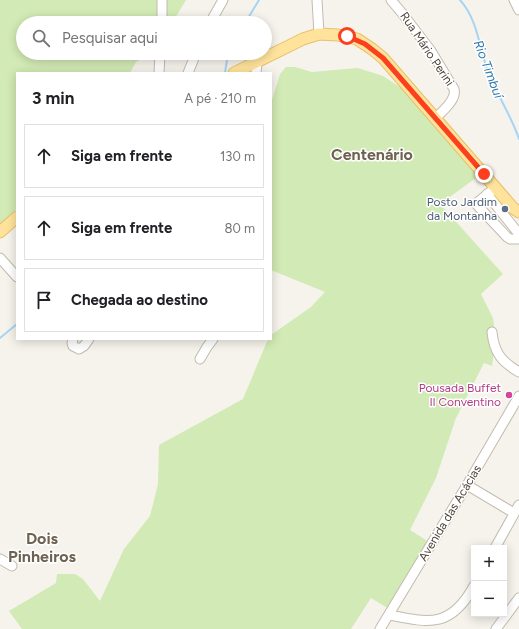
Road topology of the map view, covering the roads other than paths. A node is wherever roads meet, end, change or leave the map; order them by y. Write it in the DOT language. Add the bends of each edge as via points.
graph roads {
  1 [pos="162,0"];
  2 [pos="223,0"];
  3 [pos="317,0"];
  4 [pos="391,0"];
  5 [pos="514,0"];
  6 [pos="519,10"];
  7 [pos="162,16"];
  8 [pos="214,16"];
  9 [pos="319,34"];
  10 [pos="272,59"];
  11 [pos="160,60"];
  12 [pos="193,60"];
  13 [pos="270,60"];
  14 [pos="257,68"];
  15 [pos="159,72"];
  16 [pos="188,72"];
  17 [pos="239,72"];
  18 [pos="435,119"];
  19 [pos="491,191"];
  20 [pos="517,212"];
  21 [pos="16,218"];
  22 [pos="515,223"];
  23 [pos="496,227"];
  24 [pos="0,232"];
  25 [pos="519,234"];
  26 [pos="519,239"];
  27 [pos="0,258"];
  28 [pos="16,276"];
  29 [pos="492,332"];
  30 [pos="73,340"];
  31 [pos="88,340"];
  32 [pos="212,340"];
  33 [pos="200,359"];
  34 [pos="519,372"];
  35 [pos="519,396"];
  36 [pos="467,485"];
  37 [pos="519,505"];
  38 [pos="514,513"];
  39 [pos="497,545"];
  40 [pos="0,559"];
  41 [pos="12,566"];
  42 [pos="471,590"];
  43 [pos="519,598"];
  44 [pos="388,615"];
  45 [pos="380,629"];
  46 [pos="496,629"];
  1 -- 7 [label="street"];
  2 -- 8 [label="street"];
  3 -- 9 [label="street"];
  4 -- 18 [label="street, Rua Mário Perini" via="431,51 454,89 453,99"];
  5 -- 6 [label="street"];
  9 -- 10 [label="main road" via="303,39"];
  9 -- 18 [label="main road" via="347,36 372,48"];
  11 -- 15 [label="street"];
  12 -- 16 [label="street"];
  13 -- 14 [label="main road"];
  14 -- 17 [label="main road"];
  18 -- 19 [label="main road"];
  19 -- 20 [label="main road"];
  19 -- 22 [label="street"];
  19 -- 23 [label="street" via="477,205"];
  21 -- 24 [label="main road"];
  22 -- 23 [label="street"];
  22 -- 25 [label="street"];
  23 -- 26 [label="street" via="507,238"];
  27 -- 28 [label="street"];
  29 -- 34 [label="street" via="498,355"];
  30 -- 31 [label="street" via="73,346 79,349"];
  32 -- 33 [label="street"];
  35 -- 36 [label="street, Avenida das Acácias"];
  36 -- 38 [label="street"];
  36 -- 44 [label="street, Avenida das Acácias"];
  37 -- 38 [label="street"];
  38 -- 39 [label="street"];
  40 -- 41 [label="street"];
  42 -- 44 [label="street" via="453,614 443,619 416,620"];
  43 -- 46 [label="street"];
  44 -- 45 [label="street, Avenida das Acácias"];
}
